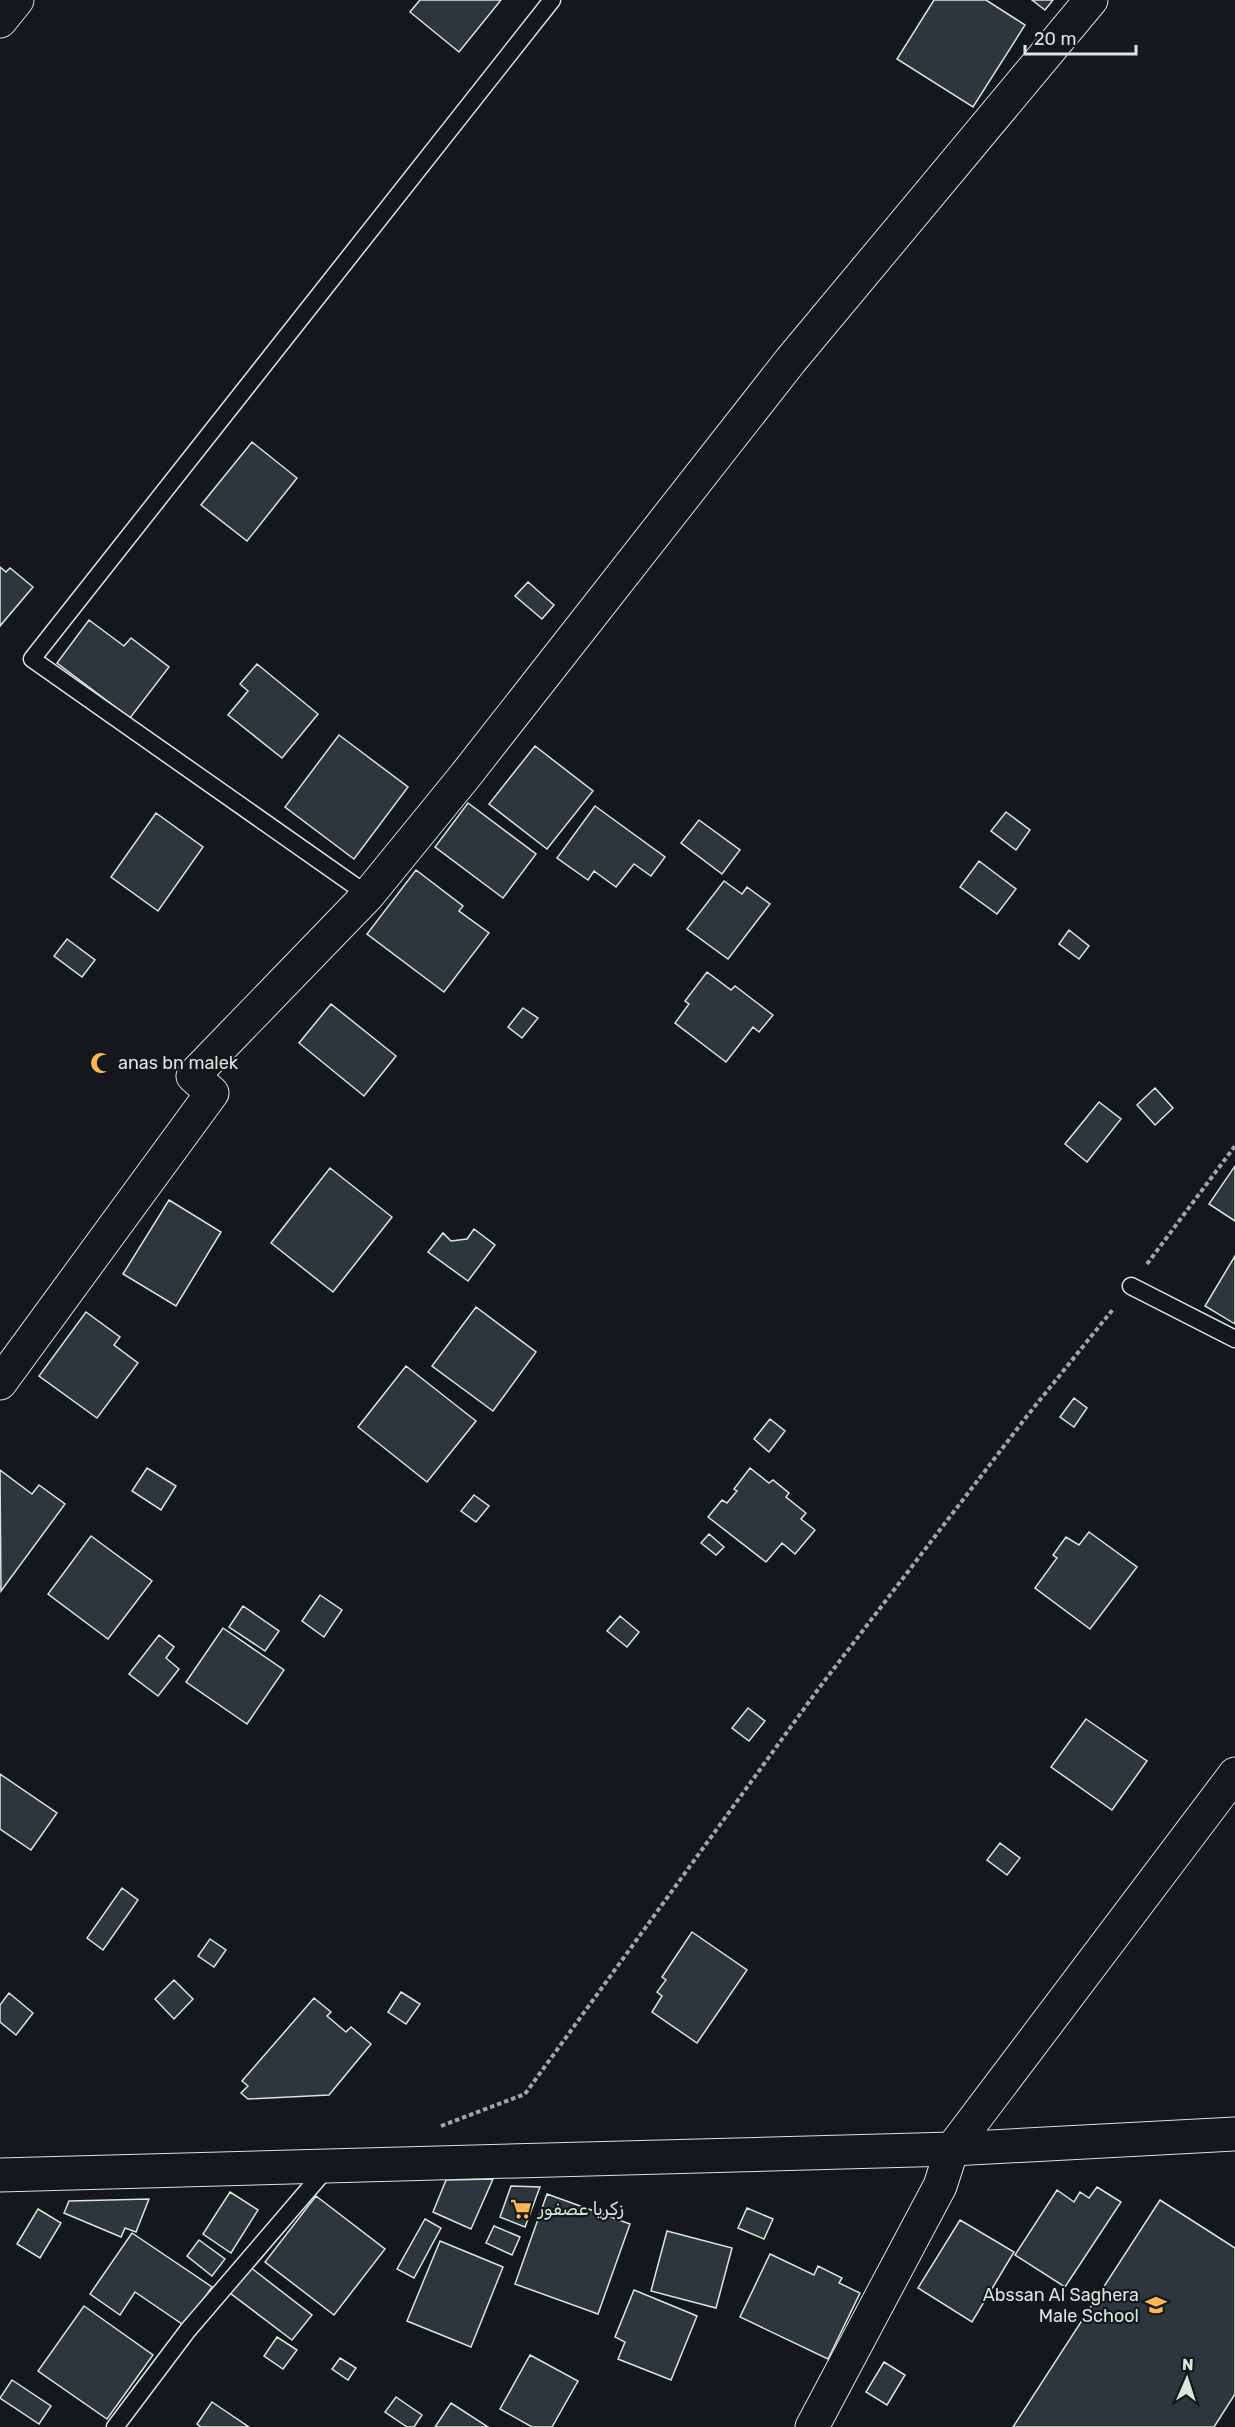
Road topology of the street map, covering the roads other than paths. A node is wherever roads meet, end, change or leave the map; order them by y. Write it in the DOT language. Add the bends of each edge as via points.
graph roads {
  1 [pos="17,0"];
  2 [pos="552,0"];
  3 [pos="1091,0"];
  4 [pos="0,21"];
  5 [pos="368,895"];
  6 [pos="1131,1286"];
  7 [pos="1235,1339"];
  8 [pos="0,1383"];
  9 [pos="1235,1774"];
  10 [pos="1235,2134"];
  11 [pos="952,2149"];
  12 [pos="327,2168"];
  13 [pos="0,2175"];
  14 [pos="115,2427"];
  15 [pos="813,2427"];
  1 -- 4 [label="street"];
  2 -- 5 [label="lane" via="32,659"];
  3 -- 5 [label="street" via="791,360"];
  5 -- 8 [label="street" via="193,1076 212,1093"];
  6 -- 7 [label="lane"];
  9 -- 11 [label="street"];
  10 -- 11 [label="street"];
  11 -- 12 [label="street"];
  11 -- 15 [label="street" via="940,2186"];
  12 -- 13 [label="street"];
  12 -- 14 [label="lane" via="188,2330"];
}
